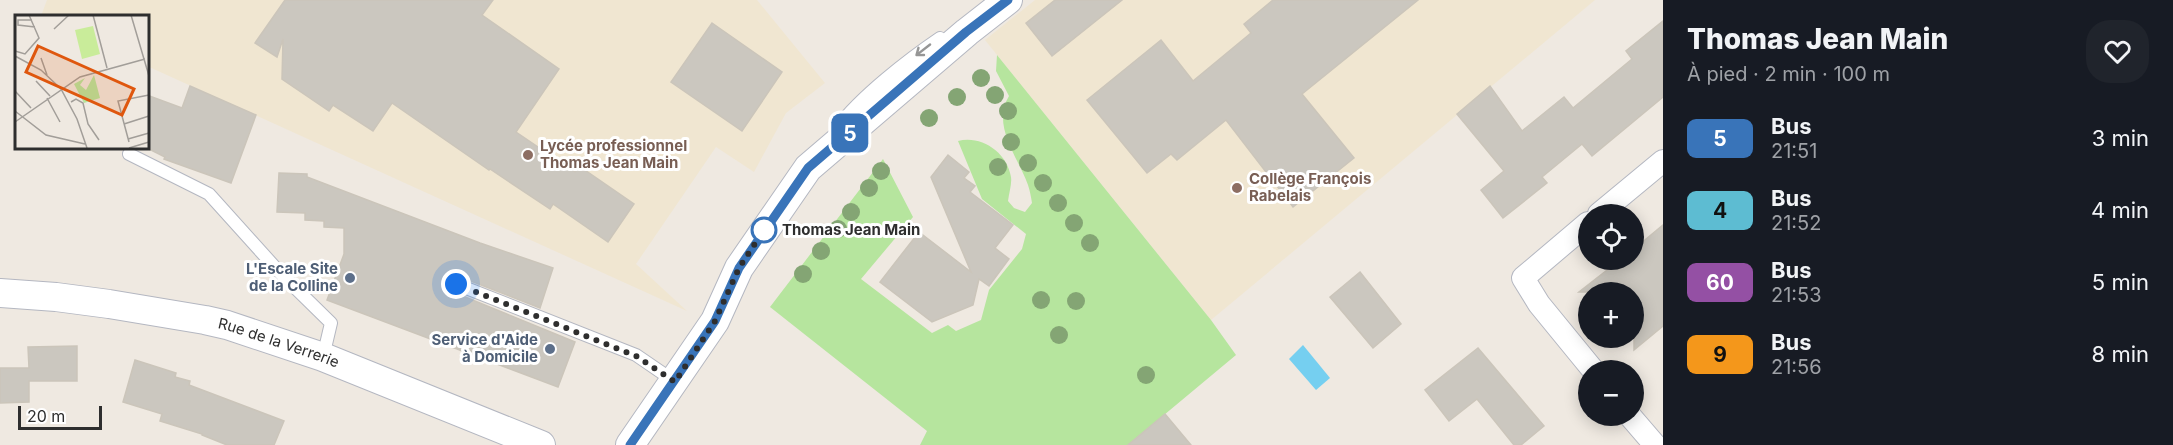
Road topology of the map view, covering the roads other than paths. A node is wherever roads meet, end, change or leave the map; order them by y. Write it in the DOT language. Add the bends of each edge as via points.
graph roads {
  1 [pos="1008,0"];
  2 [pos="129,154"];
  3 [pos="1663,161"];
  4 [pos="1611,204"];
  5 [pos="1578,231"];
  6 [pos="456,284"];
  7 [pos="0,293"];
  8 [pos="323,357"];
  9 [pos="1585,360"];
  10 [pos="675,382"];
  11 [pos="1639,426"];
  12 [pos="541,445"];
  13 [pos="630,445"];
  14 [pos="1655,445"];
  1 -- 10 [label="street" via="808,168 739,268 715,321"];
  2 -- 8 [label="lane" via="209,194 282,275 331,322"];
  3 -- 4 [label="street"];
  5 -- 9 [label="street" via="1523,278"];
  6 -- 10 [label="lane" via="636,356"];
  7 -- 8 [label="street, Rue de la Verrerie" via="56,297 204,320"];
  8 -- 12 [label="street, Rue de la Verrerie"];
  10 -- 13 [label="street"];
  11 -- 14 [label="street"];
}
